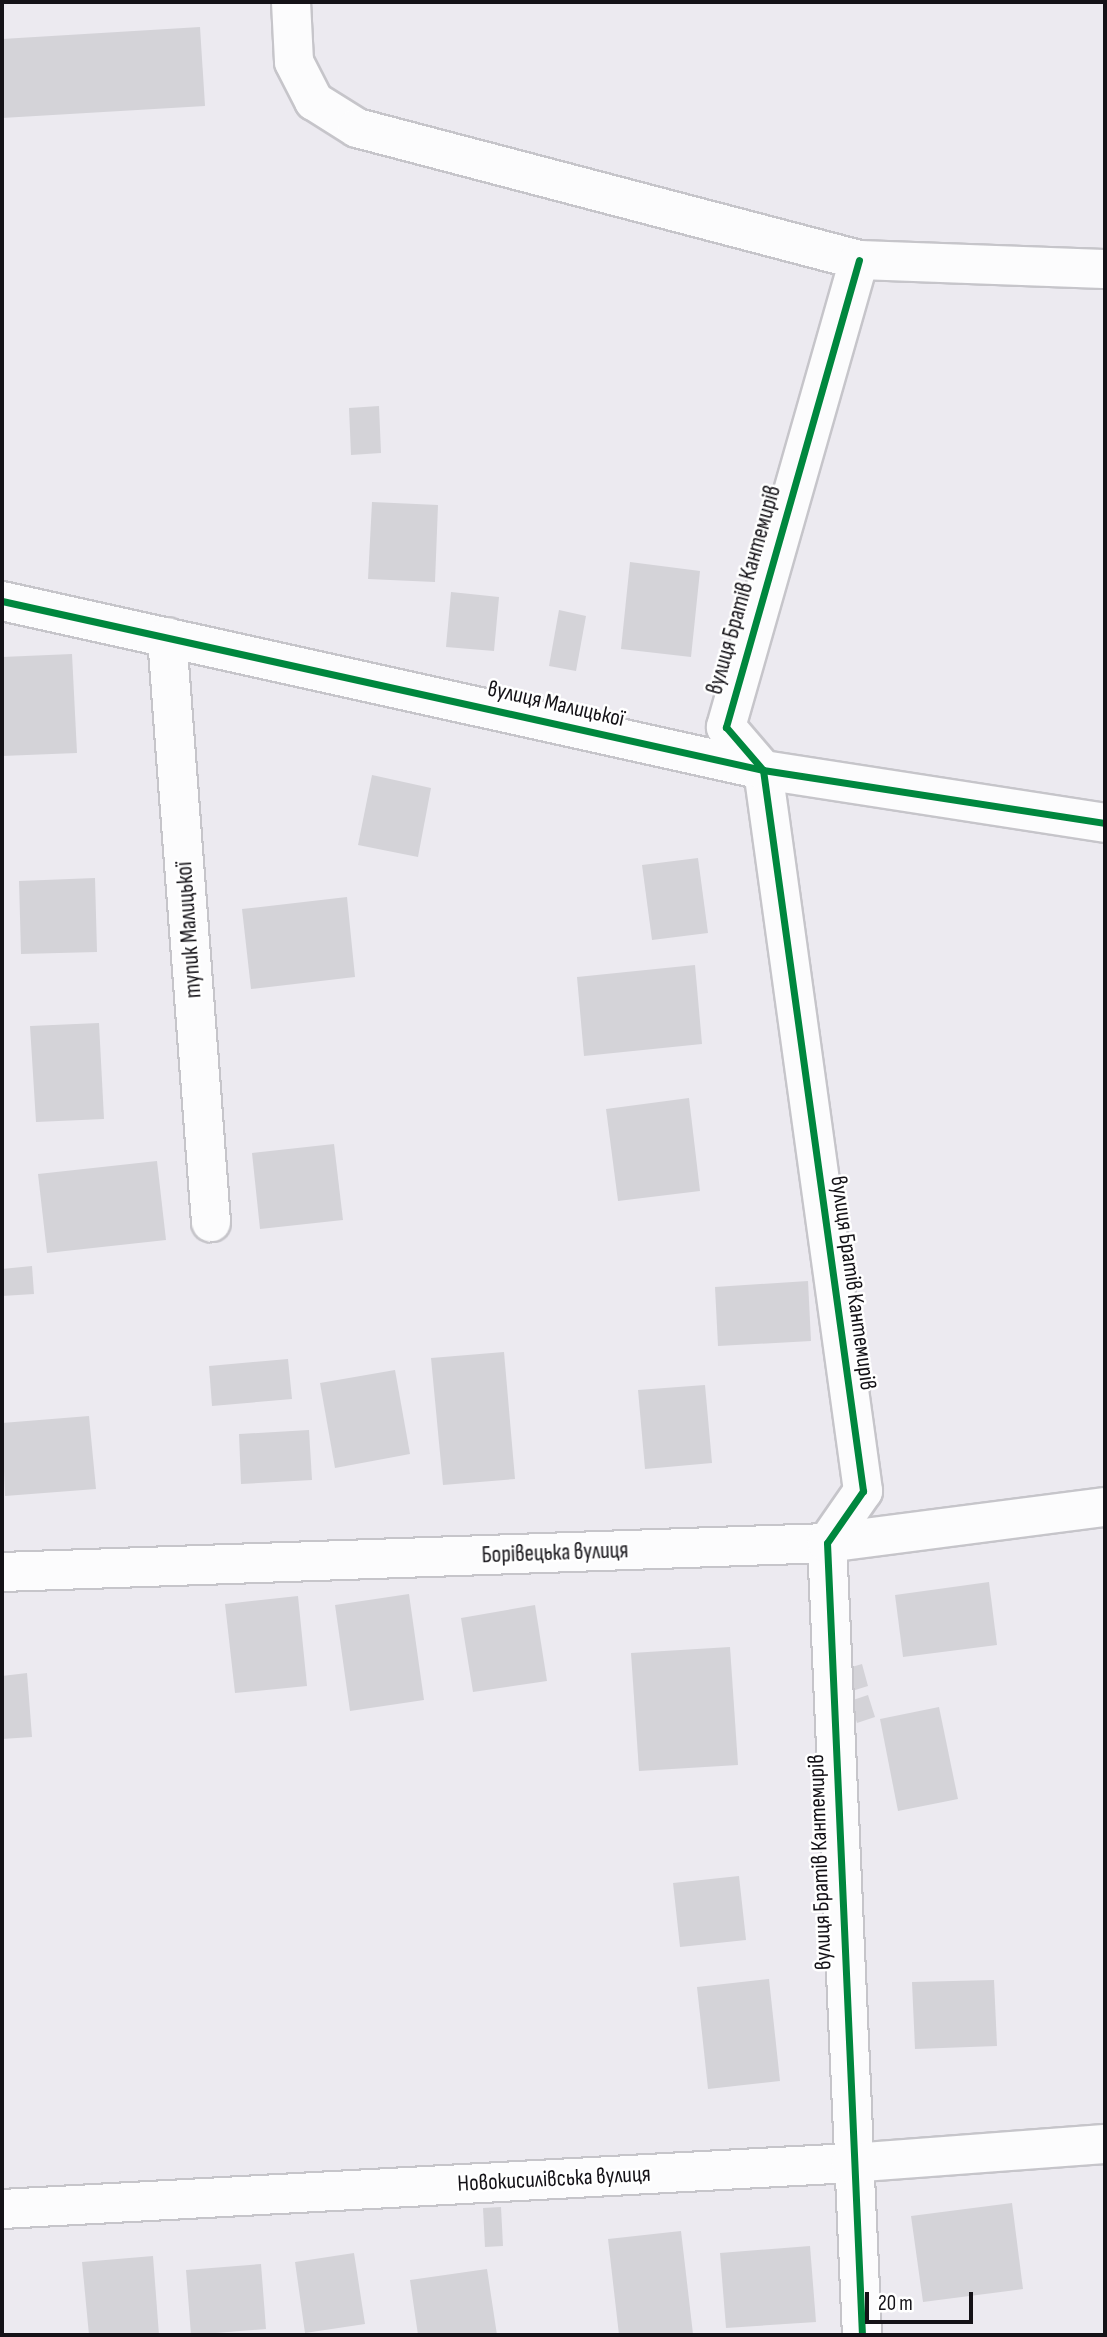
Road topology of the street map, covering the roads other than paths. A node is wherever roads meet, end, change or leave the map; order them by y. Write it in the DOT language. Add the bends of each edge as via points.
graph roads {
  1 [pos="291,2"];
  2 [pos="859,260"];
  3 [pos="1105,269"];
  4 [pos="2,601"];
  5 [pos="167,637"];
  6 [pos="763,770"];
  7 [pos="1105,823"];
  8 [pos="211,1222"];
  9 [pos="1105,1507"];
  10 [pos="827,1543"];
  11 [pos="2,1572"];
  12 [pos="1105,2144"];
  13 [pos="851,2163"];
  14 [pos="2,2209"];
  15 [pos="862,2335"];
  1 -- 2 [label="street" via="294,62 304,82 314,101 357,128"];
  2 -- 3 [label="street"];
  2 -- 6 [label="street, вулиця Братів Кантемирів" via="726,727"];
  4 -- 5 [label="street, вулиця Малицької"];
  5 -- 6 [label="street, вулиця Малицької"];
  5 -- 8 [label="street, тупик Малицької"];
  6 -- 7 [label="street, вулиця Малицької"];
  6 -- 10 [label="street, вулиця Братів Кантемирів" via="863,1491"];
  9 -- 10 [label="street, Борівецька вулиця"];
  10 -- 11 [label="street, Борівецька вулиця"];
  10 -- 13 [label="street, вулиця Братів Кантемирів"];
  12 -- 13 [label="street, Новокисилівська вулиця"];
  13 -- 14 [label="street, Новокисилівська вулиця"];
  13 -- 15 [label="street, вулиця Братів Кантемирів"];
}
